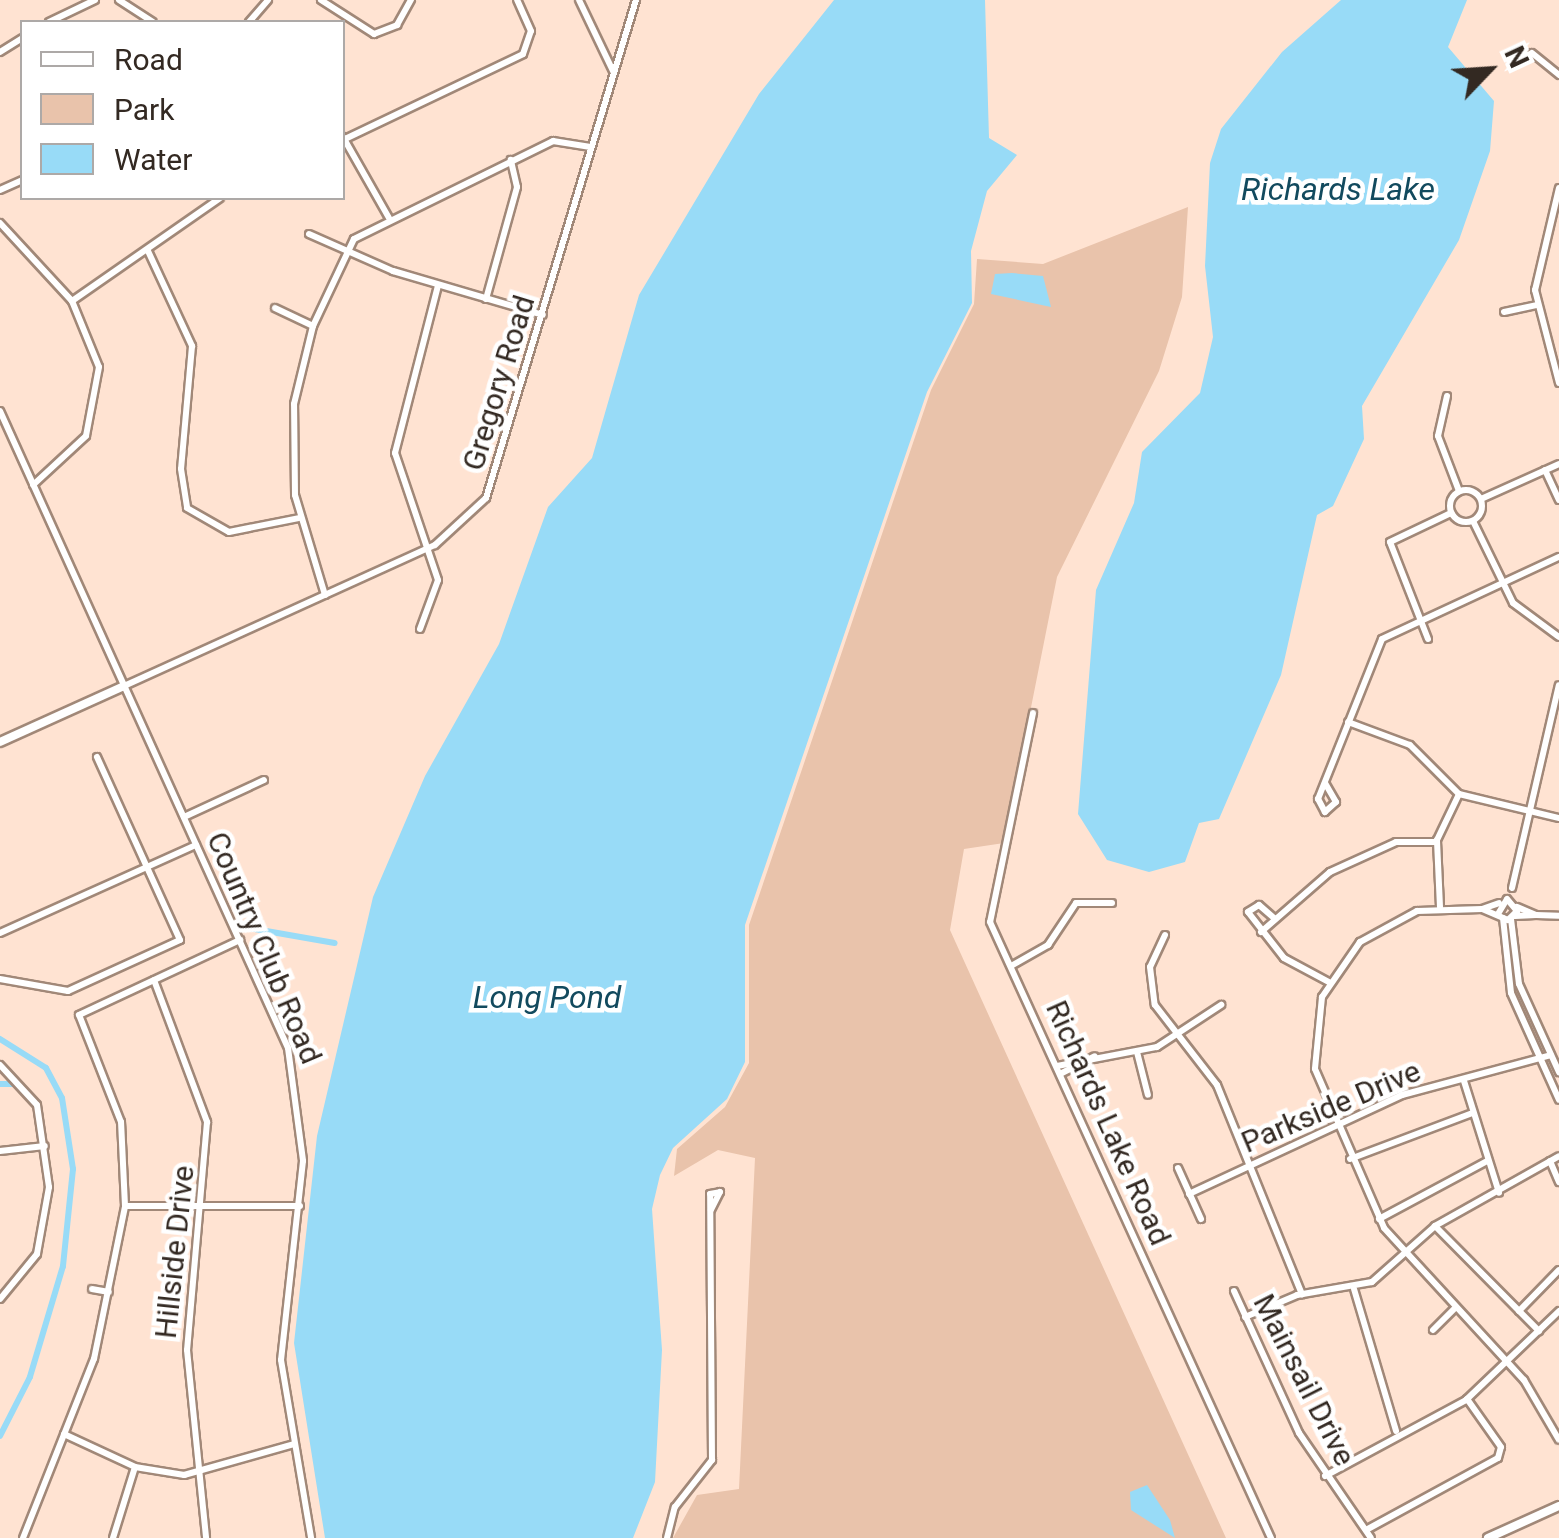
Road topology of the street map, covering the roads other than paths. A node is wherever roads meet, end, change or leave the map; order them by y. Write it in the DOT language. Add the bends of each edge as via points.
graph roads {
  1 [pos="94,0"];
  2 [pos="118,0"];
  3 [pos="268,0"];
  4 [pos="321,0"];
  5 [pos="411,0"];
  6 [pos="517,0"];
  7 [pos="579,0"];
  8 [pos="636,0"];
  9 [pos="53,20"];
  10 [pos="150,20"];
  11 [pos="251,20"];
  12 [pos="1532,53"];
  13 [pos="614,73"];
  14 [pos="1559,76"];
  15 [pos="345,137"];
  16 [pos="345,140"];
  17 [pos="591,148"];
  18 [pos="511,160"];
  19 [pos="1559,188"];
  20 [pos="217,200"];
  21 [pos="389,218"];
  22 [pos="0,222"];
  23 [pos="309,234"];
  24 [pos="148,250"];
  25 [pos="348,250"];
  26 [pos="438,285"];
  27 [pos="486,299"];
  28 [pos="72,301"];
  29 [pos="1536,305"];
  30 [pos="275,308"];
  31 [pos="1504,312"];
  32 [pos="543,315"];
  33 [pos="313,326"];
  34 [pos="1559,383"];
  35 [pos="1448,396"];
  36 [pos="0,411"];
  37 [pos="1559,464"];
  38 [pos="1546,470"];
  39 [pos="33,484"];
  40 [pos="1459,491"];
  41 [pos="1481,499"];
  42 [pos="1559,500"];
  43 [pos="1451,513"];
  44 [pos="299,518"];
  45 [pos="1472,521"];
  46 [pos="427,549"];
  47 [pos="1559,557"];
  48 [pos="1501,583"];
  49 [pos="324,595"];
  50 [pos="1421,619"];
  51 [pos="420,629"];
  52 [pos="1559,637"];
  53 [pos="1428,640"];
  54 [pos="1559,684"];
  55 [pos="124,686"];
  56 [pos="1033,713"];
  57 [pos="1348,722"];
  58 [pos="0,742"];
  59 [pos="97,757"];
  60 [pos="264,780"];
  61 [pos="1325,784"];
  62 [pos="1459,794"];
  63 [pos="1530,811"];
  64 [pos="184,817"];
  65 [pos="1559,818"];
  66 [pos="1437,842"];
  67 [pos="196,845"];
  68 [pos="147,867"];
  69 [pos="1112,903"];
  70 [pos="1440,908"];
  71 [pos="1508,910"];
  72 [pos="1559,916"];
  73 [pos="1274,918"];
  74 [pos="1260,932"];
  75 [pos="0,933"];
  76 [pos="1165,935"];
  77 [pos="240,940"];
  78 [pos="1011,966"];
  79 [pos="0,979"];
  80 [pos="154,980"];
  81 [pos="1329,982"];
  82 [pos="1221,1006"];
  83 [pos="1178,1034"];
  84 [pos="1137,1052"];
  85 [pos="1551,1055"];
  86 [pos="1541,1060"];
  87 [pos="0,1065"];
  88 [pos="1059,1070"];
  89 [pos="1559,1072"];
  90 [pos="1464,1081"];
  91 [pos="1148,1095"];
  92 [pos="1559,1100"];
  93 [pos="1470,1114"];
  94 [pos="1336,1127"];
  95 [pos="45,1146"];
  96 [pos="0,1151"];
  97 [pos="1559,1156"];
  98 [pos="1350,1158"];
  99 [pos="1487,1161"];
  100 [pos="1550,1161"];
  101 [pos="1253,1165"];
  102 [pos="1178,1168"];
  103 [pos="1559,1182"];
  104 [pos="1499,1193"];
  105 [pos="1189,1194"];
  106 [pos="125,1206"];
  107 [pos="206,1206"];
  108 [pos="300,1206"];
  109 [pos="711,1210"];
  110 [pos="1201,1219"];
  111 [pos="1378,1219"];
  112 [pos="1435,1226"];
  113 [pos="1404,1254"];
  114 [pos="1559,1270"];
  115 [pos="92,1289"];
  116 [pos="1354,1289"];
  117 [pos="1234,1291"];
  118 [pos="109,1292"];
  119 [pos="1302,1294"];
  120 [pos="0,1299"];
  121 [pos="1456,1308"];
  122 [pos="1519,1311"];
  123 [pos="1559,1311"];
  124 [pos="1245,1316"];
  125 [pos="1432,1330"];
  126 [pos="1538,1331"];
  127 [pos="1506,1361"];
  128 [pos="1467,1399"];
  129 [pos="1396,1432"];
  130 [pos="64,1434"];
  131 [pos="1559,1440"];
  132 [pos="294,1444"];
  133 [pos="135,1467"];
  134 [pos="198,1472"];
  135 [pos="1325,1476"];
  136 [pos="1559,1506"];
  137 [pos="1369,1534"];
  138 [pos="23,1538"];
  139 [pos="113,1538"];
  140 [pos="206,1538"];
  141 [pos="312,1538"];
  142 [pos="667,1538"];
  143 [pos="1272,1538"];
  144 [pos="1488,1538"];
  1 -- 9 [label="street"];
  2 -- 10 [label="street"];
  3 -- 11 [label="street"];
  4 -- 5 [label="street" via="374,34 398,26"];
  6 -- 15 [label="street" via="530,44"];
  7 -- 13 [label="street"];
  8 -- 13 [label="street, Gregory Road"];
  12 -- 14 [label="street"];
  13 -- 17 [label="street, Gregory Road"];
  16 -- 21 [label="street"];
  17 -- 18 [label="street" via="553,141"];
  17 -- 32 [label="street, Gregory Road"];
  18 -- 21 [label="street"];
  18 -- 27 [label="street" via="517,187"];
  19 -- 29 [label="street"];
  20 -- 24 [label="street"];
  21 -- 25 [label="street"];
  22 -- 28 [label="street"];
  23 -- 25 [label="street"];
  24 -- 28 [label="street"];
  24 -- 44 [label="street" via="192,346 180,469 187,508 229,532"];
  25 -- 26 [label="street"];
  25 -- 33 [label="street"];
  26 -- 27 [label="street"];
  26 -- 46 [label="street" via="395,452"];
  27 -- 32 [label="street"];
  28 -- 39 [label="street" via="96,352 98,400 69,461"];
  29 -- 31 [label="street"];
  29 -- 34 [label="street"];
  30 -- 33 [label="street"];
  32 -- 46 [label="street, Gregory Road" via="494,483 472,517"];
  33 -- 44 [label="street" via="292,424"];
  35 -- 40 [label="street" via="1438,436"];
  36 -- 39 [label="street, Country Club Road"];
  37 -- 38 [label="street"];
  38 -- 41 [label="street"];
  38 -- 42 [label="street"];
  39 -- 55 [label="street, Country Club Road"];
  40 -- 41 [label="street"];
  40 -- 43 [label="street"];
  41 -- 45 [label="street"];
  43 -- 45 [label="street"];
  43 -- 50 [label="street" via="1390,542"];
  44 -- 49 [label="street"];
  45 -- 48 [label="street"];
  46 -- 49 [label="street, Gregory Road"];
  46 -- 51 [label="street" via="438,594"];
  47 -- 48 [label="street"];
  48 -- 50 [label="street"];
  48 -- 52 [label="street" via="1520,612"];
  49 -- 55 [label="street, Gregory Road"];
  50 -- 53 [label="street"];
  50 -- 57 [label="street" via="1373,651"];
  54 -- 63 [label="street"];
  55 -- 58 [label="main road"];
  55 -- 64 [label="street, Country Club Road"];
  56 -- 78 [label="street, Richards Lake Road" via="990,922"];
  57 -- 61 [label="street"];
  57 -- 62 [label="street" via="1410,745"];
  59 -- 68 [label="street"];
  60 -- 64 [label="street"];
  62 -- 63 [label="street"];
  62 -- 66 [label="street"];
  63 -- 65 [label="street"];
  63 -- 71 [label="street"];
  64 -- 67 [label="street, Country Club Road"];
  66 -- 70 [label="street"];
  66 -- 73 [label="street" via="1396,842 1330,872"];
  67 -- 68 [label="street"];
  67 -- 77 [label="street, Country Club Road"];
  68 -- 75 [label="street"];
  68 -- 79 [label="street" via="180,940 68,991"];
  69 -- 78 [label="street" via="1076,903 1043,950"];
  70 -- 71 [label="street"];
  70 -- 81 [label="street" via="1373,932"];
  71 -- 72 [label="street"];
  71 -- 85 [label="street" via="1519,984"];
  71 -- 86 [label="street" via="1505,971"];
  73 -- 74 [label="street"];
  73 -- 74 [label="street" via="1250,909"];
  74 -- 81 [label="street"];
  76 -- 83 [label="street" via="1149,986"];
  77 -- 80 [label="street"];
  77 -- 108 [label="street, Country Club Road" via="294,1072"];
  78 -- 88 [label="street, Richards Lake Road"];
  80 -- 106 [label="street" via="79,1015 121,1122"];
  80 -- 107 [label="street, Hillside Drive" via="205,1107"];
  81 -- 94 [label="street" via="1314,1057"];
  82 -- 83 [label="street"];
  83 -- 84 [label="street"];
  83 -- 101 [label="street" via="1213,1078"];
  84 -- 88 [label="street" via="1096,1056"];
  84 -- 91 [label="street"];
  85 -- 86 [label="street, Parkside Drive"];
  85 -- 89 [label="street"];
  86 -- 90 [label="street, Parkside Drive"];
  86 -- 92 [label="street"];
  87 -- 95 [label="street" via="30,1094"];
  88 -- 143 [label="street, Richards Lake Road"];
  90 -- 93 [label="street"];
  90 -- 94 [label="street, Parkside Drive" via="1402,1095"];
  93 -- 98 [label="street"];
  93 -- 99 [label="street"];
  94 -- 98 [label="street"];
  94 -- 101 [label="street, Parkside Drive"];
  95 -- 96 [label="street"];
  95 -- 120 [label="street" via="40,1248"];
  97 -- 100 [label="street"];
  98 -- 111 [label="street"];
  99 -- 104 [label="street"];
  99 -- 111 [label="street"];
  100 -- 103 [label="street"];
  100 -- 104 [label="street"];
  101 -- 105 [label="street, Parkside Drive"];
  101 -- 119 [label="street"];
  102 -- 105 [label="street"];
  104 -- 112 [label="street"];
  105 -- 110 [label="street"];
  106 -- 107 [label="street"];
  106 -- 118 [label="street"];
  107 -- 108 [label="street"];
  107 -- 134 [label="street, Hillside Drive" via="187,1350"];
  108 -- 132 [label="street, Country Club Road" via="281,1332"];
  109 -- 142 [label="street" via="712,1460 675,1507"];
  111 -- 113 [label="street"];
  112 -- 113 [label="street"];
  112 -- 122 [label="street"];
  113 -- 116 [label="street"];
  113 -- 121 [label="street"];
  114 -- 122 [label="street"];
  115 -- 118 [label="street"];
  116 -- 119 [label="street"];
  116 -- 129 [label="street"];
  117 -- 124 [label="street, Mainsail Drive"];
  118 -- 130 [label="street"];
  119 -- 124 [label="street"];
  121 -- 125 [label="street"];
  121 -- 127 [label="street"];
  122 -- 126 [label="street"];
  123 -- 126 [label="street"];
  124 -- 135 [label="street, Mainsail Drive"];
  126 -- 127 [label="street"];
  127 -- 128 [label="street"];
  127 -- 131 [label="street"];
  128 -- 129 [label="street"];
  128 -- 137 [label="street" via="1501,1447 1498,1458"];
  129 -- 135 [label="street"];
  130 -- 133 [label="street"];
  130 -- 138 [label="street"];
  132 -- 134 [label="street"];
  132 -- 141 [label="street, Country Club Road"];
  133 -- 134 [label="street"];
  133 -- 139 [label="street"];
  134 -- 140 [label="street, Hillside Drive"];
  135 -- 137 [label="street, Mainsail Drive"];
  136 -- 144 [label="main road"];
}
